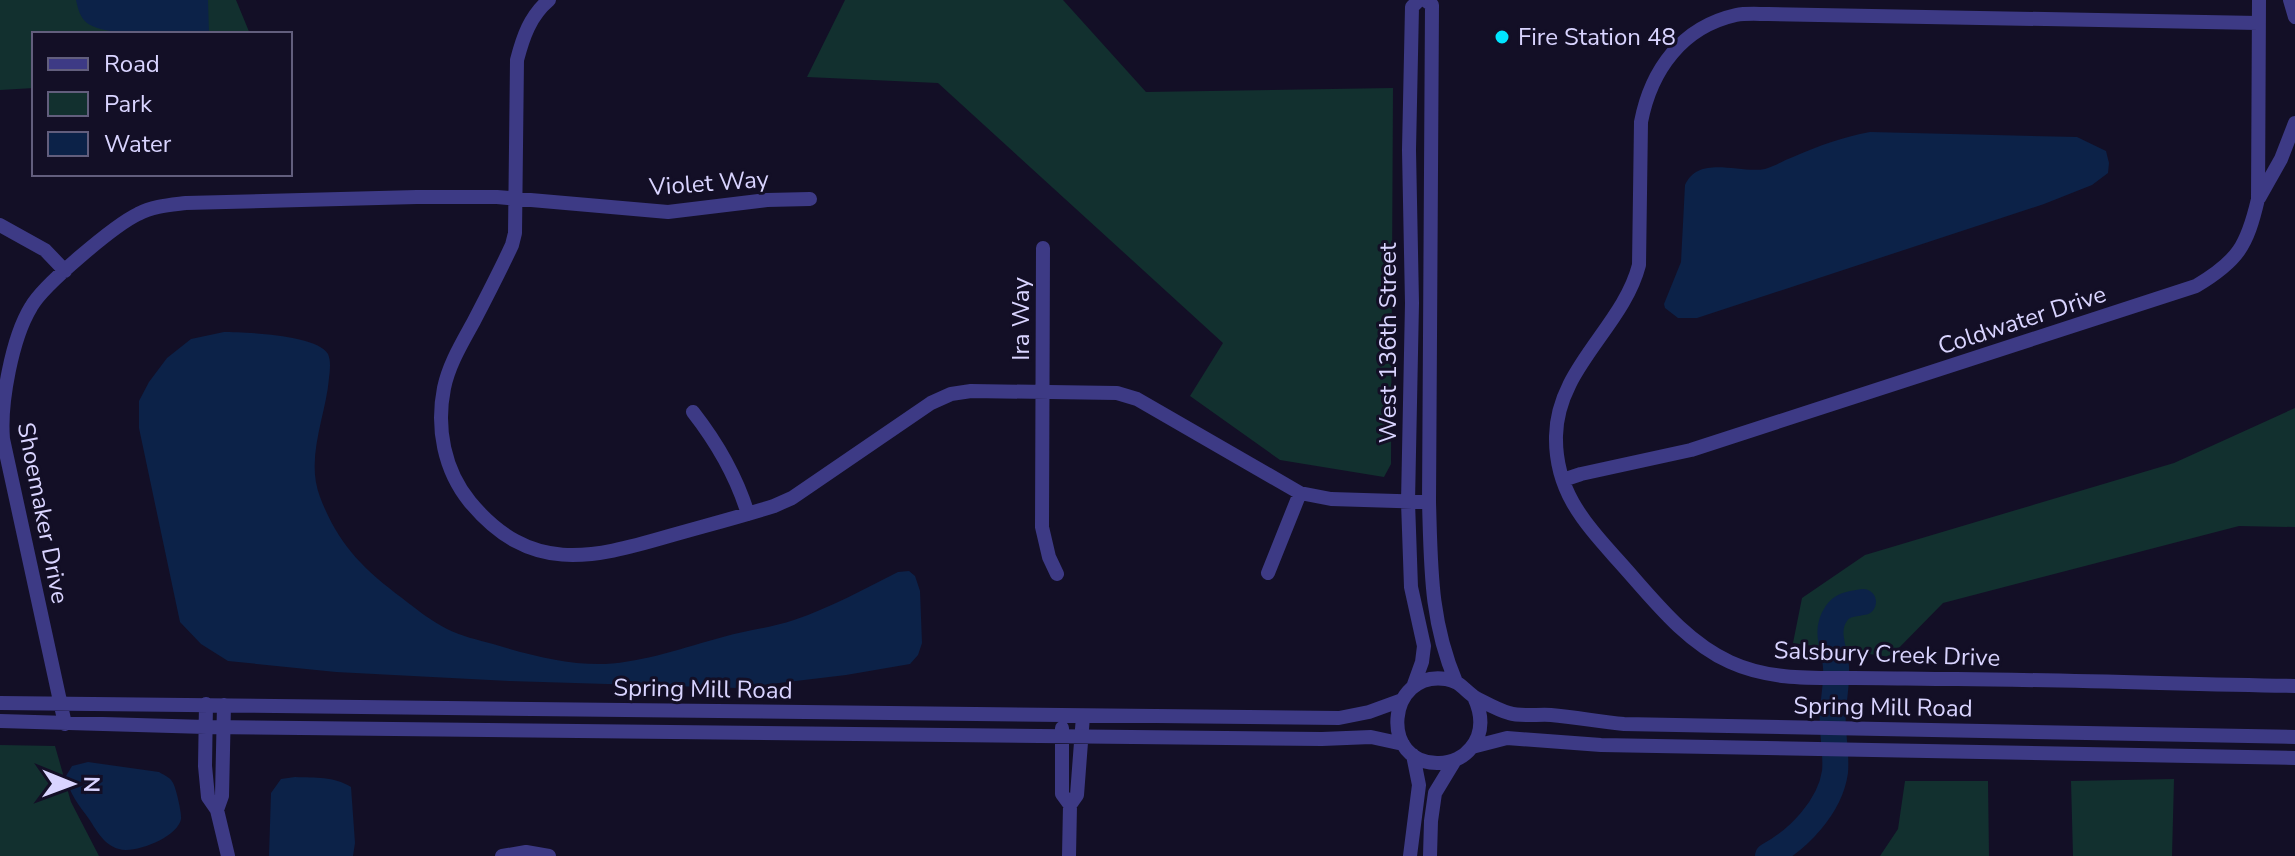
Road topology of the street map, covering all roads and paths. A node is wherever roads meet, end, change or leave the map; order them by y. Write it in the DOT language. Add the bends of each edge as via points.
graph roads {
  1 [pos="1422,0"];
  2 [pos="2259,0"];
  3 [pos="2290,0"];
  4 [pos="542,2"];
  5 [pos="2295,17"];
  6 [pos="2258,23"];
  7 [pos="2295,123"];
  8 [pos="516,198"];
  9 [pos="810,199"];
  10 [pos="2258,199"];
  11 [pos="0,225"];
  12 [pos="1043,248"];
  13 [pos="65,271"];
  14 [pos="1042,391"];
  15 [pos="693,412"];
  16 [pos="1563,480"];
  17 [pos="1300,493"];
  18 [pos="1408,502"];
  19 [pos="1429,502"];
  20 [pos="748,514"];
  21 [pos="1268,573"];
  22 [pos="1057,574"];
  23 [pos="1456,682"];
  24 [pos="2295,686"];
  25 [pos="1413,687"];
  26 [pos="1474,697"];
  27 [pos="1402,700"];
  28 [pos="0,703"];
  29 [pos="60,703"];
  30 [pos="206,704"];
  31 [pos="224,705"];
  32 [pos="1063,716"];
  33 [pos="1083,716"];
  34 [pos="0,721"];
  35 [pos="65,724"];
  36 [pos="206,727"];
  37 [pos="224,727"];
  38 [pos="1062,736"];
  39 [pos="1083,736"];
  40 [pos="2295,737"];
  41 [pos="1472,747"];
  42 [pos="1408,749"];
  43 [pos="2295,758"];
  44 [pos="1455,760"];
  45 [pos="1070,805"];
  46 [pos="217,810"];
  47 [pos="228,856"];
  48 [pos="502,856"];
  49 [pos="549,856"];
  50 [pos="1069,856"];
  51 [pos="1410,856"];
  52 [pos="1430,856"];
  1 -- 18 [label="street, West 136th Street" via="1412,7"];
  1 -- 19 [label="street, West 136th Street" via="1432,5"];
  2 -- 6 [label="street, Coldwater Drive"];
  3 -- 5 [label="street"];
  4 -- 8 [label="street" via="517,60"];
  6 -- 10 [label="street, Coldwater Drive"];
  6 -- 16 [label="street, Salsbury Creek Drive" via="1768,14 1737,15 1690,35 1672,51 1645,100 1639,265 1626,299 1568,385 1559,408 1556,455"];
  7 -- 10 [label="street"];
  8 -- 9 [label="street, Violet Way" via="668,212"];
  8 -- 13 [label="street, Shoemaker Drive" via="162,206 121,224"];
  8 -- 20 [label="street" via="512,245 450,366 444,388 441,435 464,495 515,541 565,556 617,551"];
  10 -- 16 [label="street, Coldwater Drive" via="2242,247 2230,263 2196,286 1691,450"];
  11 -- 13 [label="street" via="45,250"];
  12 -- 14 [label="street, Ira Way"];
  13 -- 29 [label="street, Shoemaker Drive" via="41,293 25,318 2,408 3,439"];
  14 -- 17 [label="street" via="1117,393 1137,399"];
  14 -- 20 [label="street" via="951,394 792,498"];
  14 -- 22 [label="street, Ira Way" via="1042,527"];
  15 -- 20 [label="street" via="728,463"];
  16 -- 24 [label="street, Salsbury Creek Drive" via="1575,510 1680,628 1711,653 1751,671 1827,678"];
  17 -- 18 [label="street"];
  17 -- 21 [label="street"];
  18 -- 19 [label="street"];
  18 -- 25 [label="street, West 136th Street" via="1411,587 1424,646"];
  19 -- 23 [label="street, West 136th Street" via="1437,623"];
  23 -- 25 [label="street" via="1434,679"];
  23 -- 26 [label="street"];
  25 -- 27 [label="street"];
  26 -- 40 [label="street, Spring Mill Road" via="1514,714 1611,723"];
  26 -- 41 [label="street" via="1481,722"];
  27 -- 33 [label="street, Spring Mill Road" via="1339,718"];
  27 -- 42 [label="street" via="1396,722"];
  28 -- 29 [label="street, Spring Mill Road"];
  29 -- 30 [label="street, Spring Mill Road"];
  29 -- 35 [label="street, Shoemaker Drive"];
  30 -- 31 [label="street, Spring Mill Road"];
  30 -- 36 [label="street"];
  31 -- 32 [label="street, Spring Mill Road"];
  31 -- 37 [label="street"];
  32 -- 33 [label="street, Spring Mill Road"];
  32 -- 38 [label="street"];
  33 -- 39 [label="street"];
  34 -- 35 [label="street, Spring Mill Road"];
  35 -- 36 [label="street, Spring Mill Road"];
  36 -- 37 [label="street, Spring Mill Road"];
  36 -- 46 [label="street" via="208,797"];
  37 -- 38 [label="street, Spring Mill Road"];
  37 -- 46 [label="street"];
  38 -- 39 [label="street, Spring Mill Road"];
  38 -- 45 [label="street" via="1062,794"];
  39 -- 42 [label="street, Spring Mill Road" via="1366,737"];
  39 -- 45 [label="street" via="1077,795"];
  41 -- 43 [label="street, Spring Mill Road" via="1507,738 1601,745"];
  41 -- 44 [label="street"];
  42 -- 44 [label="street" via="1433,763"];
  42 -- 51 [label="street" via="1419,785"];
  44 -- 52 [label="street" via="1435,793"];
  45 -- 50 [label="street"];
  46 -- 47 [label="street"];
  48 -- 49 [label="street"];
}
